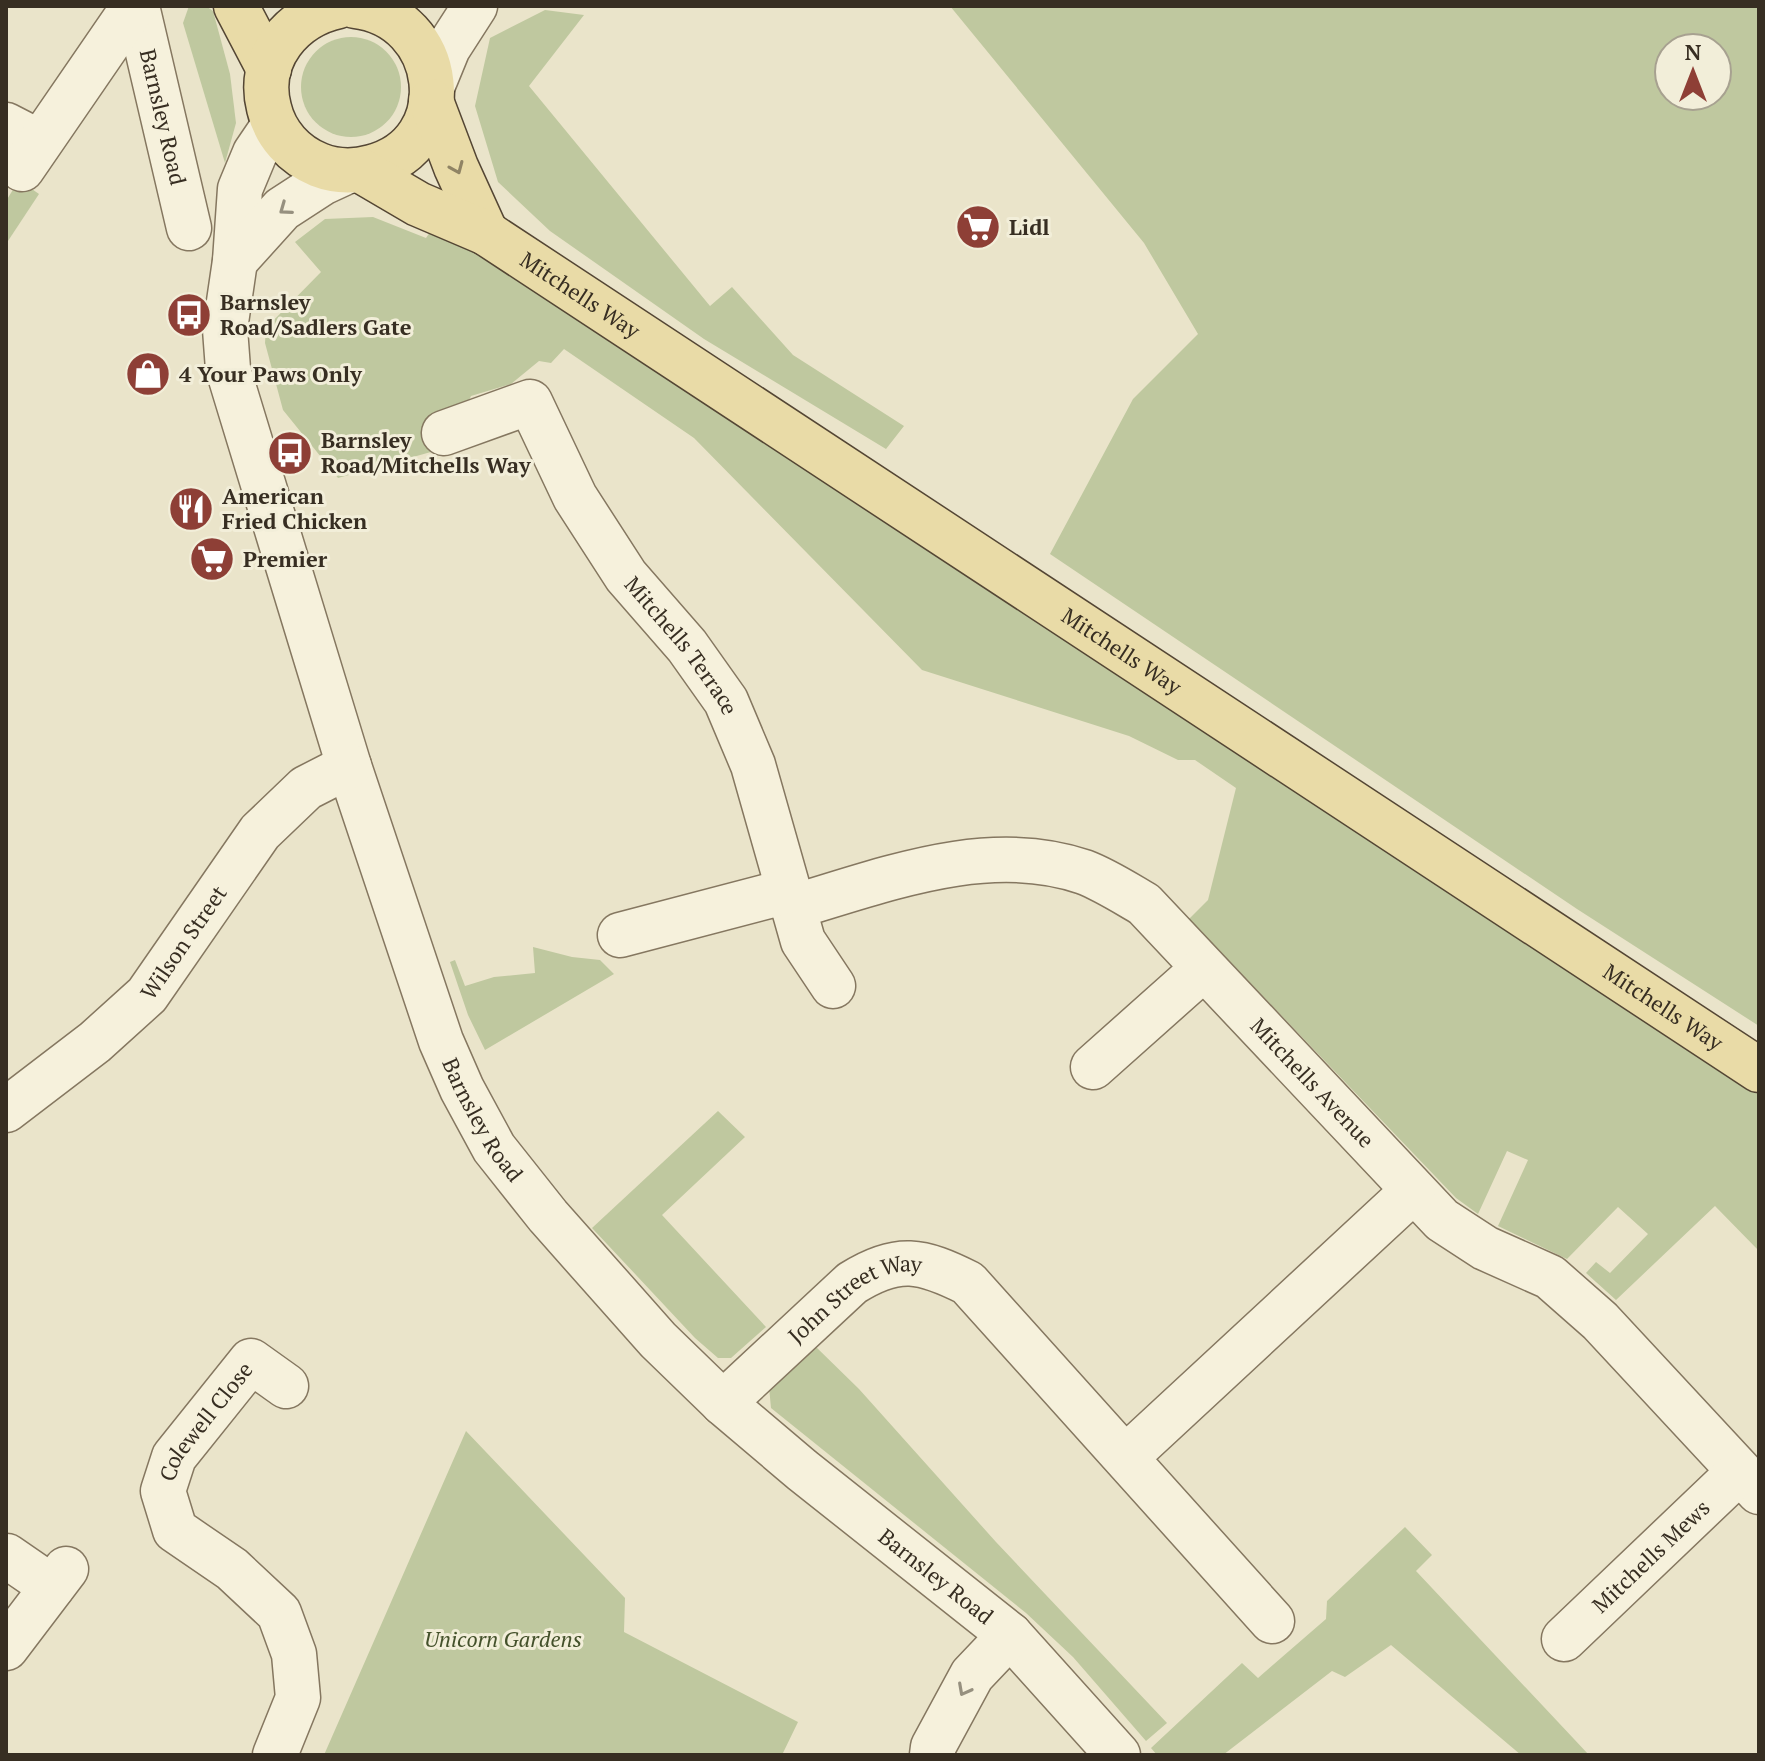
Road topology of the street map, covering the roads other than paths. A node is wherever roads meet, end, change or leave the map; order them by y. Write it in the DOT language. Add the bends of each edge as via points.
graph roads {
  1 [pos="136,6"];
  2 [pos="236,6"];
  3 [pos="475,6"];
  4 [pos="347,7"];
  5 [pos="269,69"];
  6 [pos="432,94"];
  7 [pos="274,125"];
  8 [pos="22,145"];
  9 [pos="354,171"];
  10 [pos="189,228"];
  11 [pos="486,233"];
  12 [pos="235,261"];
  13 [pos="444,433"];
  14 [pos="349,766"];
  15 [pos="791,899"];
  16 [pos="620,935"];
  17 [pos="1203,969"];
  18 [pos="833,986"];
  19 [pos="1093,1067"];
  20 [pos="1759,1070"];
  21 [pos="6,1110"];
  22 [pos="1413,1191"];
  23 [pos="286,1386"];
  24 [pos="723,1403"];
  25 [pos="1126,1457"];
  26 [pos="1749,1482"];
  27 [pos="7,1556"];
  28 [pos="1272,1621"];
  29 [pos="1010,1635"];
  30 [pos="1564,1639"];
  31 [pos="6,1648"];
  32 [pos="275,1755"];
  33 [pos="932,1755"];
  34 [pos="1118,1755"];
  1 -- 8 [label="street"];
  1 -- 10 [label="street, Barnsley Road"];
  2 -- 5 [label="main road"];
  3 -- 6 [label="street" via="448,48"];
  4 -- 5 [label="main road" via="307,17 276,49"];
  4 -- 6 [label="main road" via="387,15 406,28 429,65"];
  5 -- 7 [label="main road" via="267,100"];
  6 -- 9 [label="main road" via="421,130 401,154"];
  6 -- 11 [label="main road, one-way" via="456,167"];
  7 -- 9 [label="main road" via="308,160"];
  7 -- 12 [label="street, Barnsley Road" via="240,189"];
  9 -- 11 [label="main road, Mitchells Way"];
  9 -- 12 [label="street, one-way" via="322,183 282,209"];
  11 -- 20 [label="main road, Mitchells Way"];
  12 -- 14 [label="street, Barnsley Road" via="225,329 228,369"];
  13 -- 15 [label="street, Mitchells Terrace" via="530,402 575,497 626,576 726,701 753,765"];
  14 -- 21 [label="street, Wilson Street" via="306,788 260,832 147,995"];
  14 -- 24 [label="street, Barnsley Road" via="441,1041 494,1148 616,1294"];
  15 -- 16 [label="street, Mitchells Avenue"];
  15 -- 17 [label="street, Mitchells Avenue" via="962,862 1042,863 1083,872 1144,904"];
  15 -- 18 [label="street, Mitchells Terrace" via="803,941"];
  17 -- 19 [label="street"];
  17 -- 22 [label="street, Mitchells Avenue"];
  22 -- 25 [label="street"];
  22 -- 26 [label="street, Mitchells Avenue" via="1442,1220 1485,1248 1550,1277 1600,1321"];
  23 -- 32 [label="street, Colewell Close" via="251,1361 174,1457 163,1491 175,1530 232,1569 279,1613 294,1654 298,1698"];
  24 -- 25 [label="street, John Street Way" via="852,1283 875,1269 924,1265 968,1283"];
  24 -- 29 [label="street, Barnsley Road"];
  25 -- 28 [label="street, John Street Way"];
  26 -- 30 [label="street, Mitchells Mews"];
  27 -- 31 [label="street" via="59,1578"];
  29 -- 33 [label="street, one-way" via="972,1675"];
  29 -- 34 [label="street, Barnsley Road"];
}
